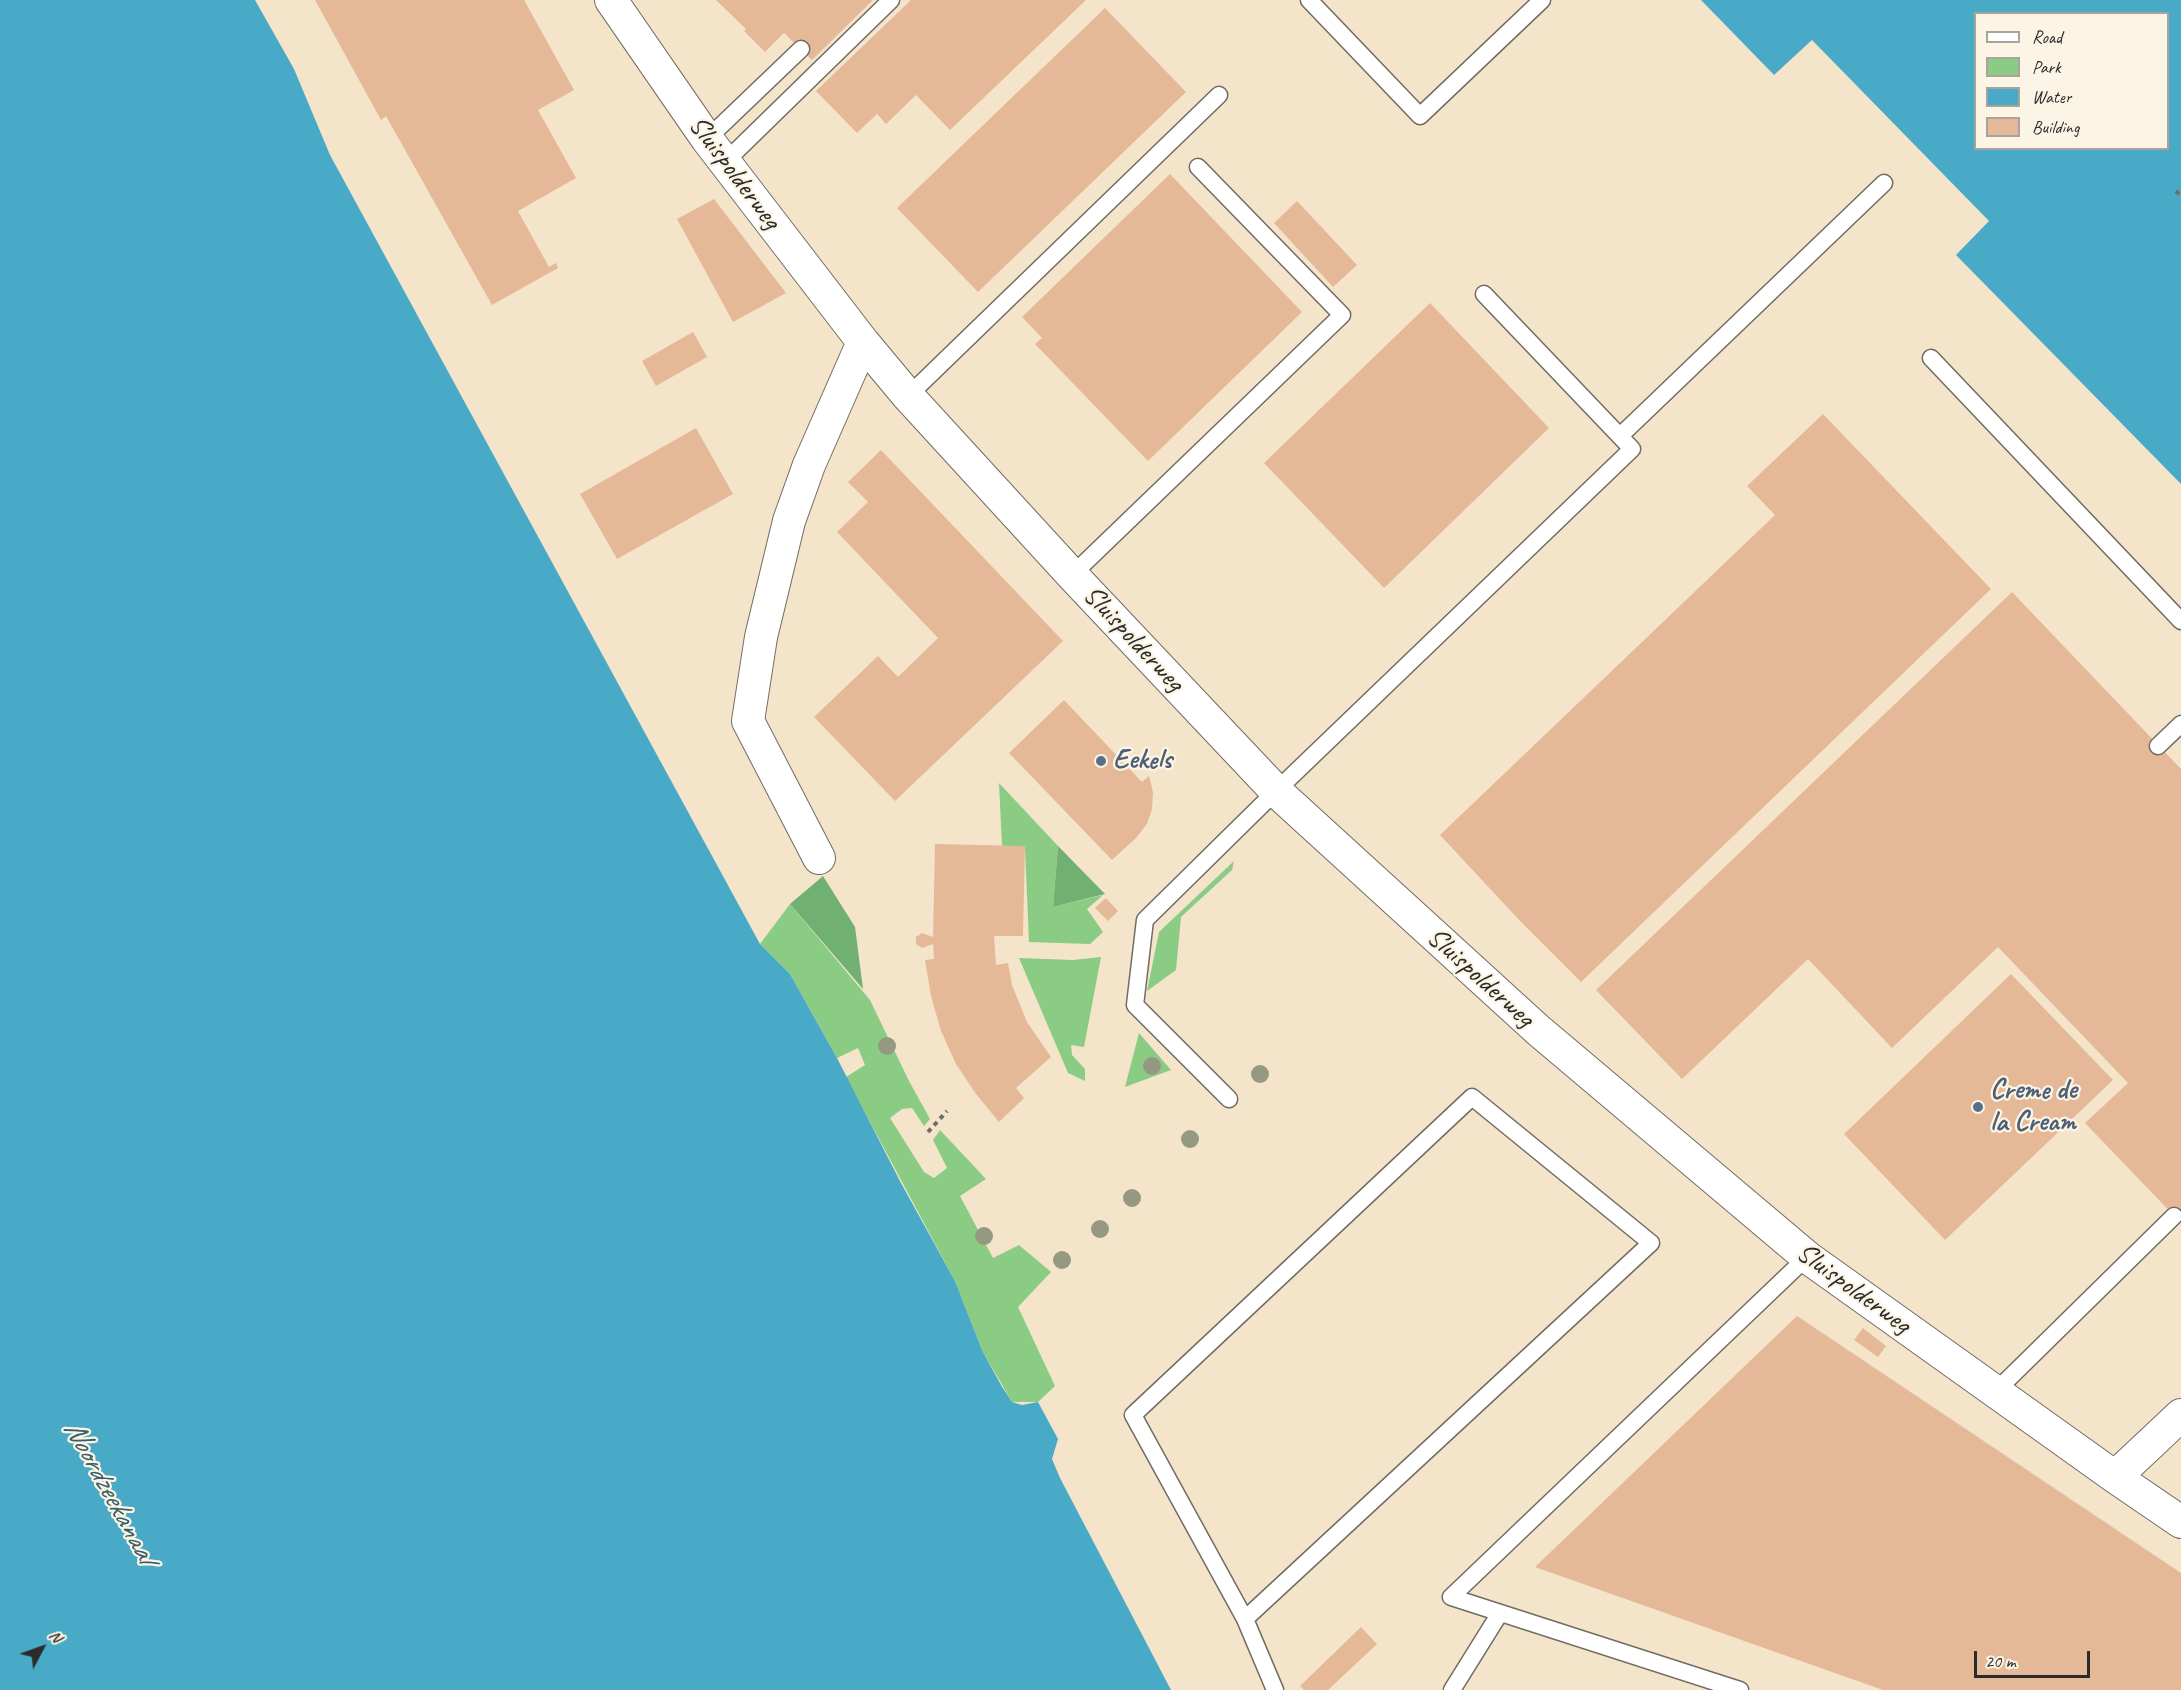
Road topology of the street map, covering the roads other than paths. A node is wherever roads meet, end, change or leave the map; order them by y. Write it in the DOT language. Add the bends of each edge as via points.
graph roads {
  1 [pos="891,0"];
  2 [pos="1309,0"];
  3 [pos="1542,0"];
  4 [pos="614,2"];
  5 [pos="801,49"];
  6 [pos="1219,95"];
  7 [pos="716,151"];
  8 [pos="1198,167"];
  9 [pos="1884,183"];
  10 [pos="1484,294"];
  11 [pos="863,342"];
  12 [pos="1930,358"];
  13 [pos="908,396"];
  14 [pos="1620,436"];
  15 [pos="1072,574"];
  16 [pos="2181,621"];
  17 [pos="2181,724"];
  18 [pos="2158,746"];
  19 [pos="1276,791"];
  20 [pos="819,858"];
  21 [pos="1229,1099"];
  22 [pos="2174,1216"];
  23 [pos="1807,1257"];
  24 [pos="1995,1392"];
  25 [pos="2181,1415"];
  26 [pos="2115,1477"];
  27 [pos="2181,1521"];
  28 [pos="1500,1612"];
  29 [pos="1245,1619"];
  30 [pos="1275,1690"];
  31 [pos="1452,1690"];
  32 [pos="1740,1690"];
  1 -- 7 [label="lane"];
  2 -- 3 [label="lane" via="1420,116"];
  4 -- 7 [label="street, Sluispolderweg"];
  5 -- 7 [label="lane"];
  6 -- 13 [label="lane"];
  7 -- 11 [label="street, Sluispolderweg"];
  8 -- 15 [label="lane" via="1342,315"];
  9 -- 14 [label="lane"];
  10 -- 14 [label="lane"];
  11 -- 13 [label="street, Sluispolderweg"];
  11 -- 20 [label="street" via="789,521 761,637 748,721"];
  12 -- 16 [label="lane"];
  13 -- 15 [label="street, Sluispolderweg"];
  14 -- 19 [label="lane" via="1632,449"];
  15 -- 19 [label="street, Sluispolderweg"];
  17 -- 18 [label="lane"];
  19 -- 21 [label="lane" via="1145,920 1136,1005"];
  19 -- 23 [label="street, Sluispolderweg" via="1538,1030"];
  22 -- 24 [label="lane"];
  23 -- 24 [label="street, Sluispolderweg"];
  23 -- 28 [label="lane" via="1451,1597"];
  24 -- 26 [label="street, Sluispolderweg"];
  25 -- 26 [label="street"];
  26 -- 27 [label="street, Sluispolderweg"];
  28 -- 31 [label="lane"];
  28 -- 32 [label="lane"];
  29 -- 29 [label="lane" via="1133,1415 1472,1097 1651,1243"];
  29 -- 30 [label="lane"];
}
